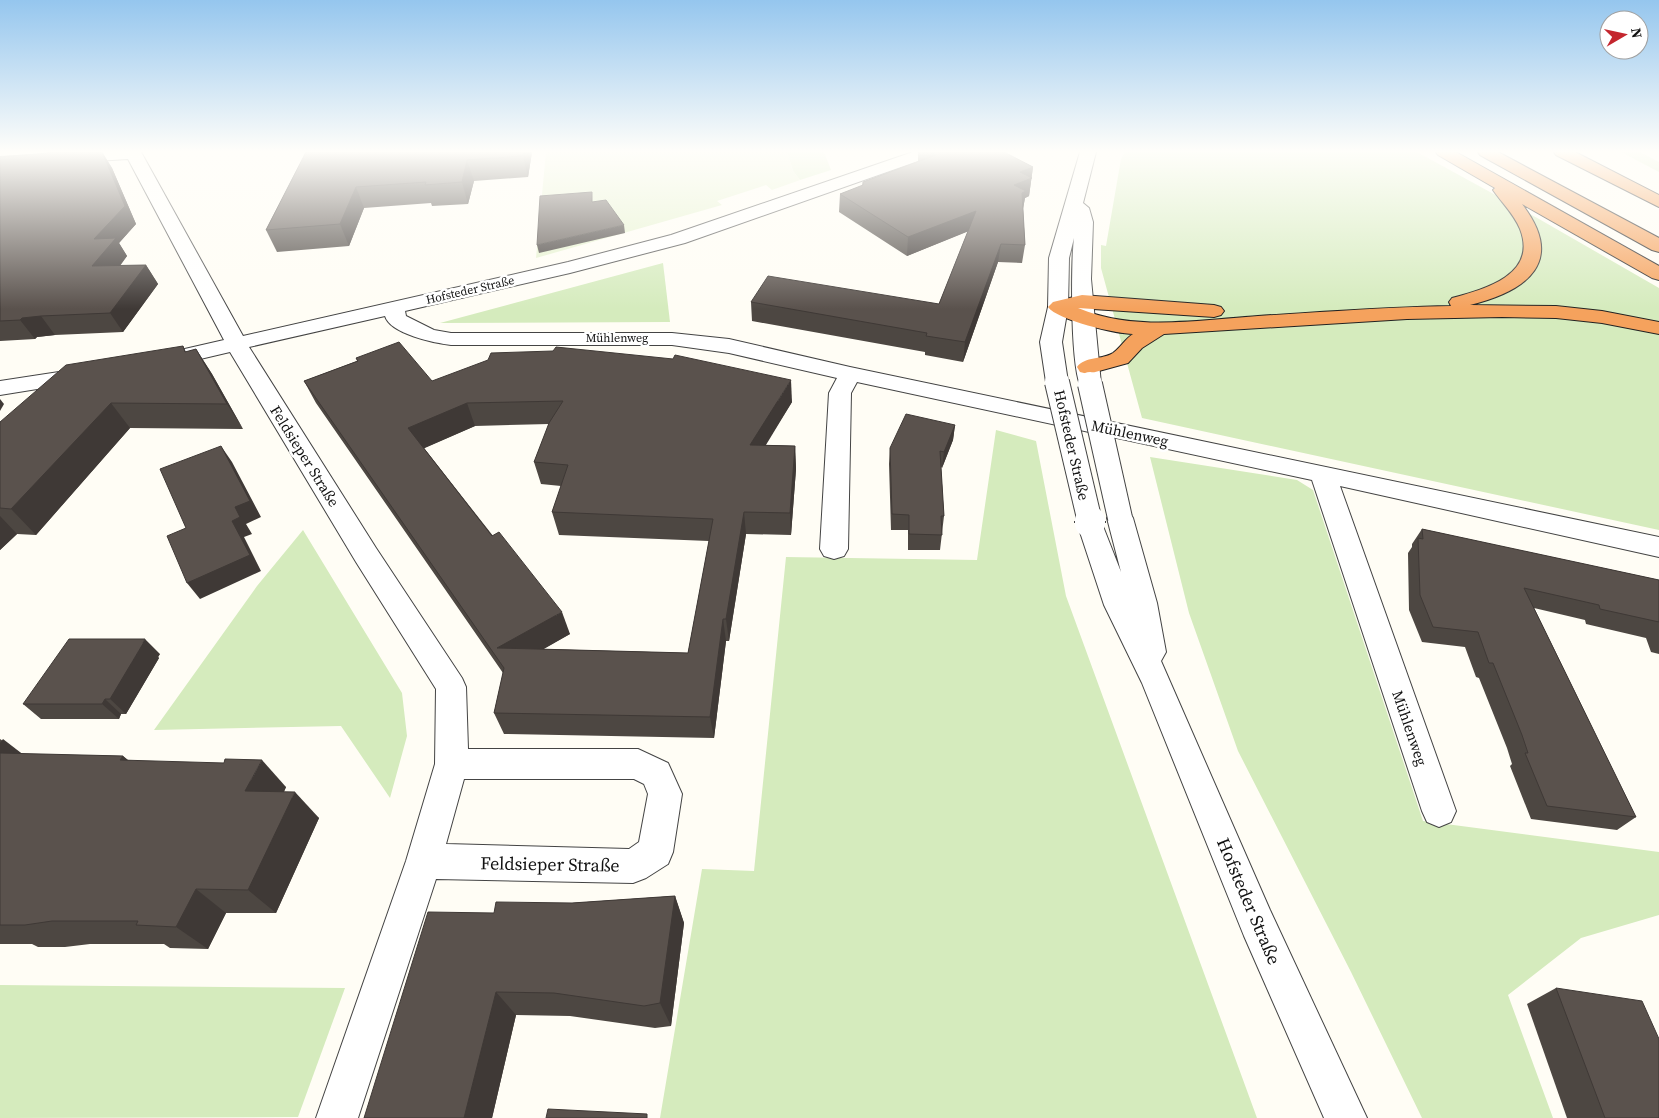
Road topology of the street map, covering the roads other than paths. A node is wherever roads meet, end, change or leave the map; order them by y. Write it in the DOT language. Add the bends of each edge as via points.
graph roads {
  1 [pos="160,204"];
  2 [pos="778,204"];
  3 [pos="1073,204"];
  4 [pos="1078,204"];
  5 [pos="1513,204"];
  6 [pos="1536,204"];
  7 [pos="1582,204"];
  8 [pos="1659,246"];
  9 [pos="1659,274"];
  10 [pos="394,307"];
  11 [pos="1058,307"];
  12 [pos="1083,310"];
  13 [pos="1407,313"];
  14 [pos="1358,317"];
  15 [pos="1158,328"];
  16 [pos="1659,328"];
  17 [pos="237,345"];
  18 [pos="141,365"];
  19 [pos="104,371"];
  20 [pos="850,374"];
  21 [pos="1089,376"];
  22 [pos="57,380"];
  23 [pos="0,388"];
  24 [pos="45,400"];
  25 [pos="1323,474"];
  26 [pos="1659,547"];
  27 [pos="834,549"];
  28 [pos="1157,683"];
  29 [pos="452,764"];
  30 [pos="1438,811"];
  31 [pos="424,861"];
  32 [pos="337,1118"];
  33 [pos="1346,1118"];
  1 -- 17 [label="street, Feldsieper Straße"];
  2 -- 10 [label="street, Hofsteder Straße" via="678,239"];
  3 -- 11 [label="street, Hofsteder Straße" via="1059,258"];
  4 -- 12 [label="street, Hofsteder Straße" via="1085,219 1081,261"];
  5 -- 13 [label="highway" via="1531,233 1533,251 1526,272 1508,286 1480,298"];
  6 -- 9 [label="highway"];
  7 -- 8 [label="highway"];
  10 -- 17 [label="street, Hofsteder Straße"];
  10 -- 20 [label="street, Mühlenweg" via="396,319 429,336 451,339 672,339 730,346"];
  11 -- 12 [label="highway"];
  11 -- 28 [label="street, Hofsteder Straße, bridge" via="1051,342 1064,418 1090,524 1118,605"];
  12 -- 14 [label="highway" via="1182,310"];
  12 -- 15 [label="highway" via="1124,328"];
  12 -- 21 [label="street, Hofsteder Straße"];
  13 -- 14 [label="highway"];
  13 -- 16 [label="highway" via="1556,312"];
  14 -- 15 [label="highway"];
  15 -- 21 [label="highway" via="1134,343 1120,358"];
  17 -- 18 [label="street, Hofsteder Straße"];
  17 -- 29 [label="street, Feldsieper Straße" via="451,687"];
  19 -- 22 [label="street"];
  20 -- 25 [label="street, Mühlenweg"];
  20 -- 27 [label="street" via="840,393"];
  21 -- 28 [label="street, Hofsteder Straße, bridge" via="1142,603"];
  22 -- 23 [label="street"];
  22 -- 24 [label="street"];
  25 -- 26 [label="street, Mühlenweg"];
  25 -- 30 [label="street, Mühlenweg"];
  28 -- 33 [label="street, Hofsteder Straße" via="1257,923"];
  29 -- 31 [label="street, Feldsieper Straße"];
  29 -- 31 [label="street, Feldsieper Straße" via="638,764 656,774 665,794 655,852 633,866"];
  31 -- 32 [label="street, Feldsieper Straße"];
}
